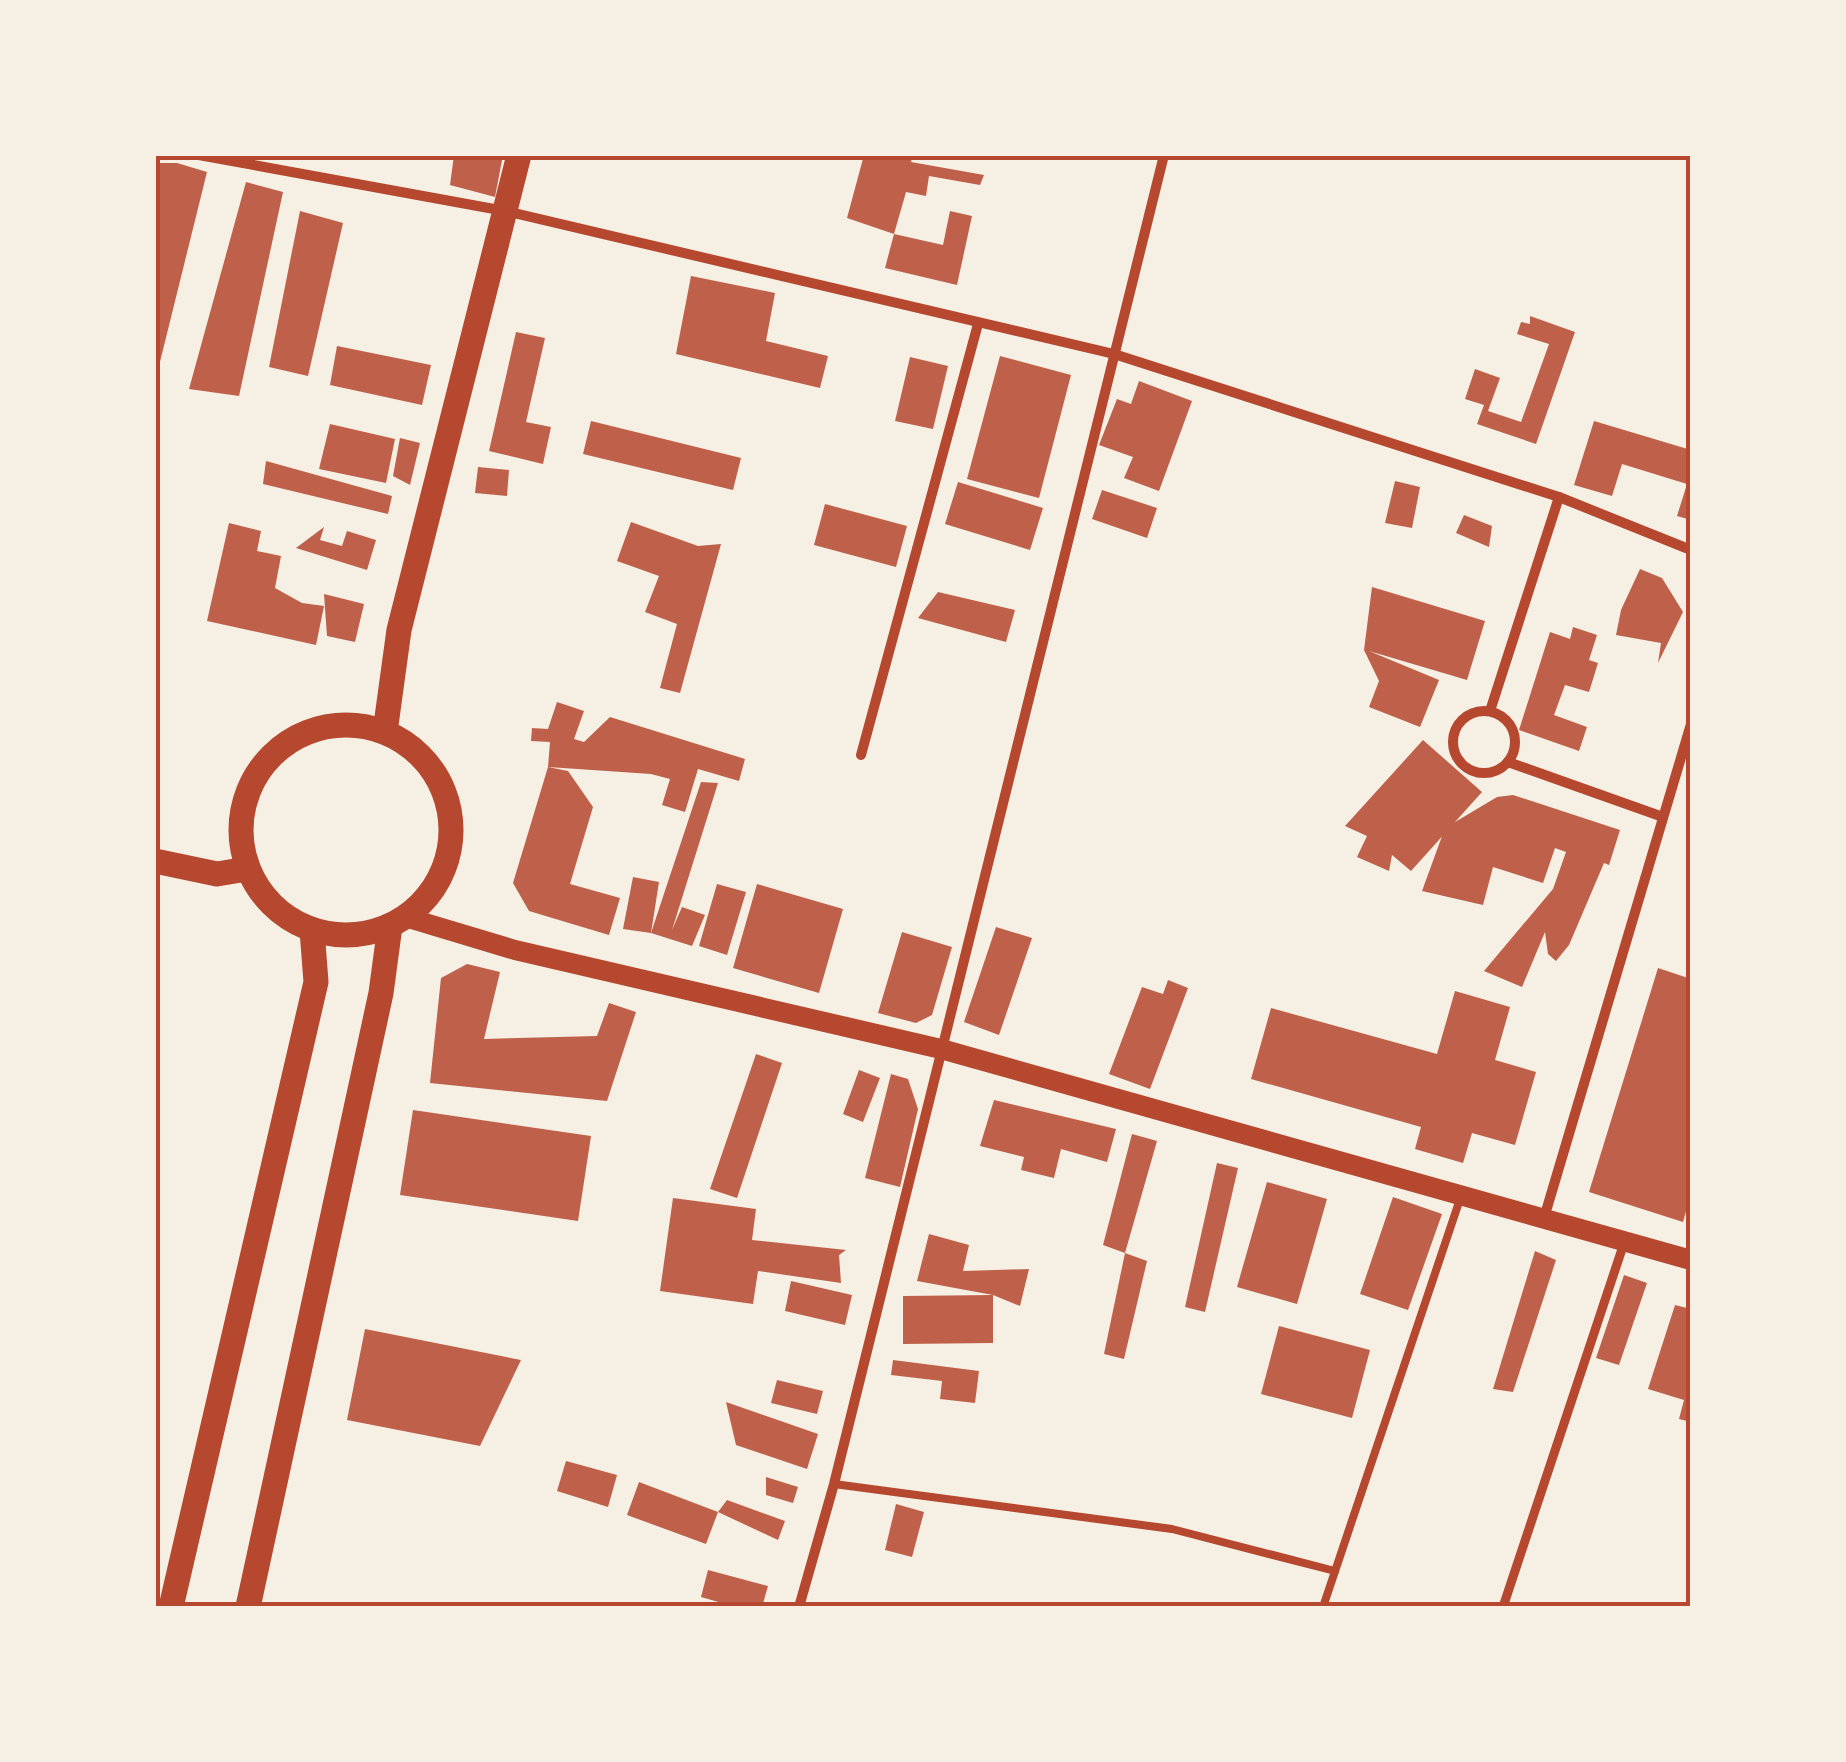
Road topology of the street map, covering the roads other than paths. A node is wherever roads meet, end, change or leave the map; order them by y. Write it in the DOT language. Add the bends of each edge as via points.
graph roads {
  1 [pos="199,155"];
  2 [pos="519,155"];
  3 [pos="1164,155"];
  4 [pos="506,212"];
  5 [pos="978,324"];
  6 [pos="1114,354"];
  7 [pos="1559,497"];
  8 [pos="1691,550"];
  9 [pos="1490,711"];
  10 [pos="1691,724"];
  11 [pos="385,732"];
  12 [pos="861,755"];
  13 [pos="1508,762"];
  14 [pos="1663,817"];
  15 [pos="155,861"];
  16 [pos="247,869"];
  17 [pos="398,922"];
  18 [pos="312,930"];
  19 [pos="941,1049"];
  20 [pos="1462,1194"];
  21 [pos="1544,1218"];
  22 [pos="1625,1241"];
  23 [pos="1691,1260"];
  24 [pos="834,1484"];
  25 [pos="1335,1571"];
  26 [pos="171,1607"];
  27 [pos="248,1607"];
  28 [pos="800,1607"];
  29 [pos="1323,1607"];
  30 [pos="1503,1607"];
  1 -- 4 [label="street"];
  2 -- 4 [label="highway"];
  3 -- 6 [label="street"];
  4 -- 5 [label="street"];
  4 -- 11 [label="highway" via="400,630"];
  5 -- 6 [label="street"];
  5 -- 12 [label="street"];
  6 -- 7 [label="street"];
  6 -- 19 [label="street"];
  7 -- 8 [label="street"];
  7 -- 9 [label="street"];
  9 -- 13 [label="street" via="1515,738"];
  9 -- 13 [label="street" via="1463,719 1452,745 1468,769 1496,770"];
  10 -- 14 [label="street"];
  11 -- 16 [label="highway" via="351,725 316,729 284,744 244,800 240,835"];
  11 -- 17 [label="highway" via="435,773 452,835 429,895"];
  13 -- 14 [label="street"];
  14 -- 21 [label="street"];
  15 -- 16 [label="highway" via="218,874"];
  16 -- 18 [label="highway" via="284,916"];
  17 -- 18 [label="highway" via="338,935"];
  17 -- 19 [label="main road"];
  17 -- 27 [label="highway"];
  18 -- 26 [label="highway" via="316,982"];
  19 -- 20 [label="main road"];
  19 -- 24 [label="street"];
  20 -- 21 [label="main road"];
  20 -- 25 [label="lane"];
  21 -- 22 [label="main road"];
  22 -- 23 [label="main road"];
  22 -- 30 [label="street"];
  24 -- 25 [label="lane" via="1172,1529"];
  24 -- 28 [label="street"];
  25 -- 29 [label="lane"];
}
